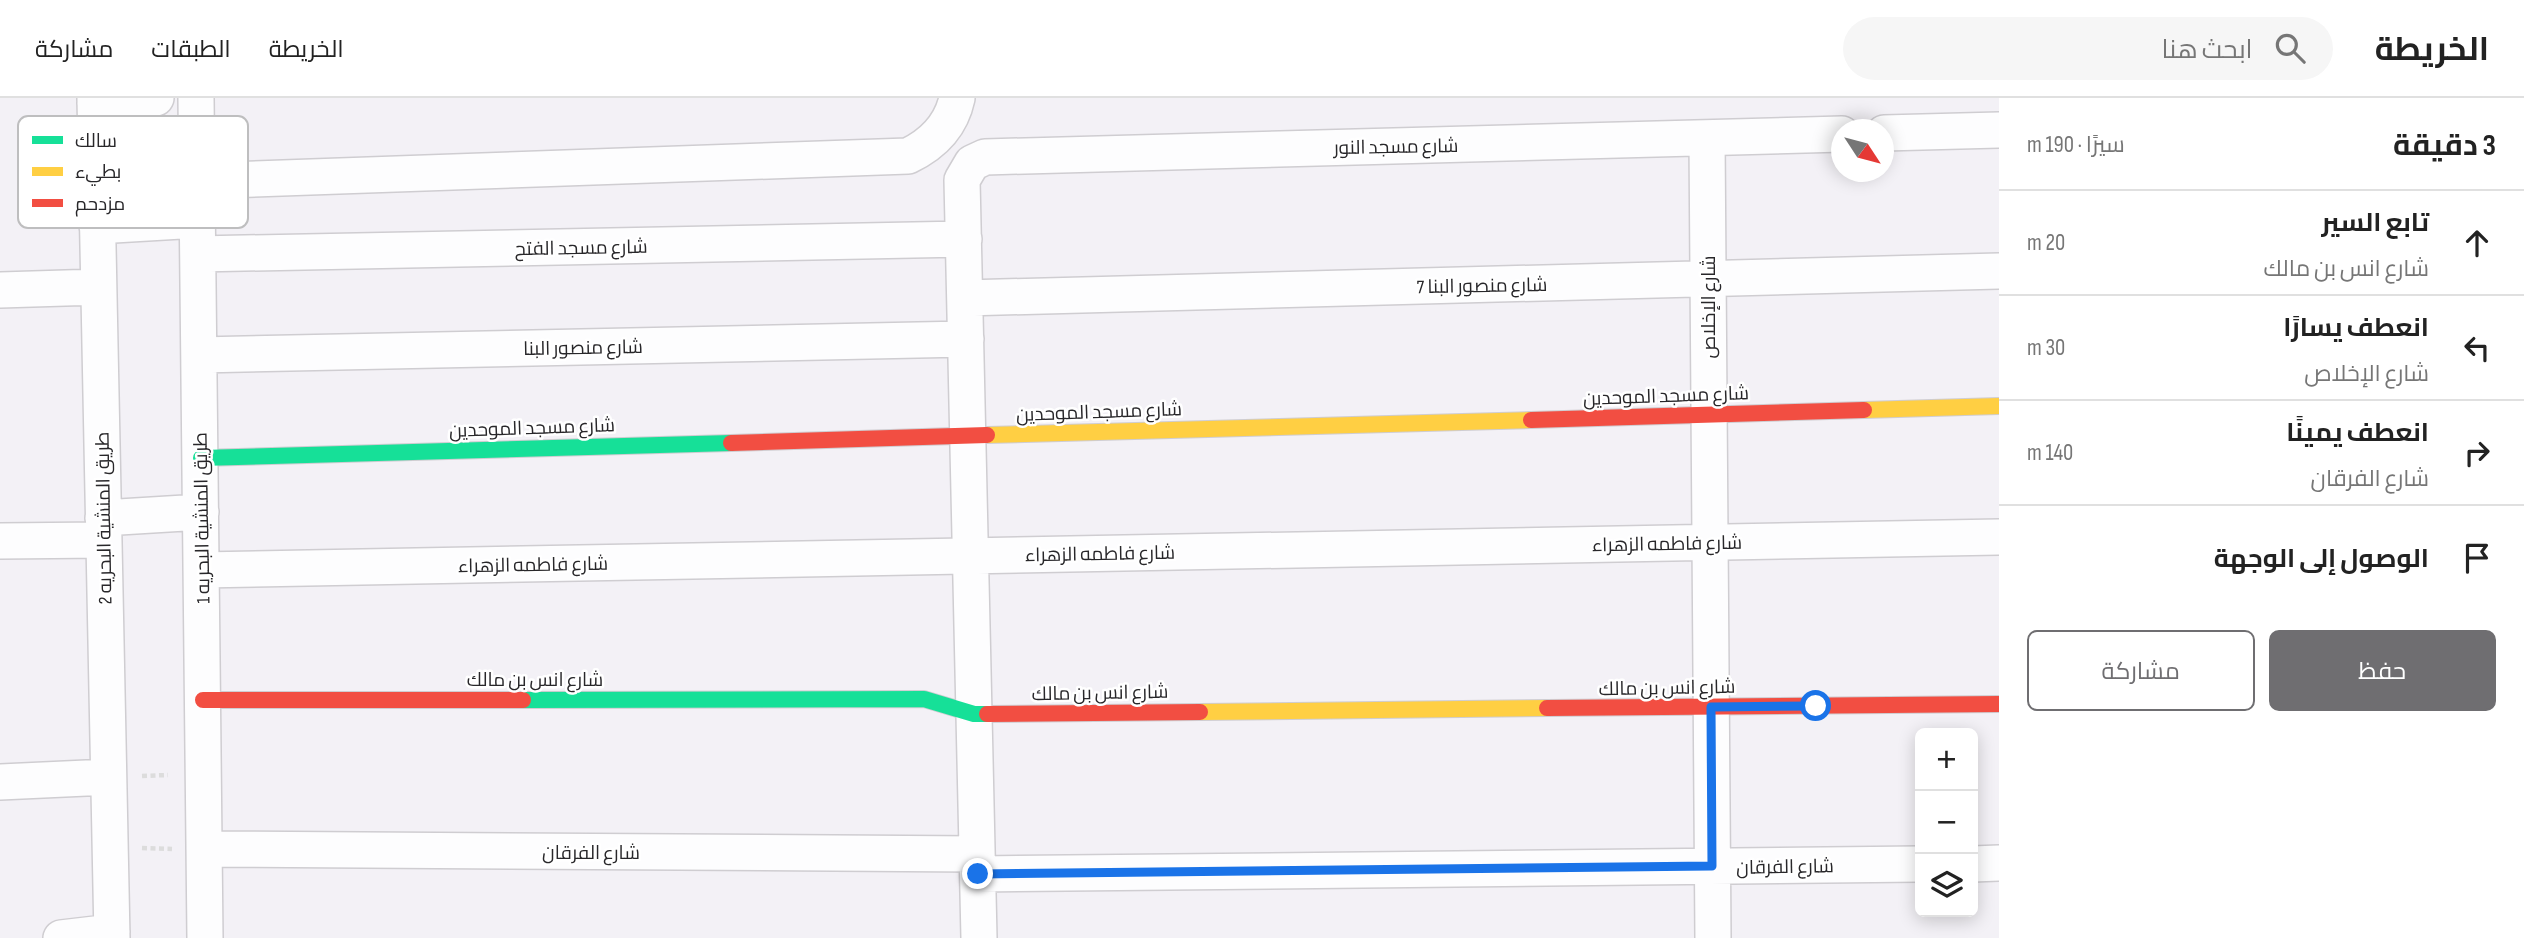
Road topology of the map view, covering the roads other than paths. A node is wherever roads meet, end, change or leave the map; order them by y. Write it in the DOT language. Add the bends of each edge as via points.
graph roads {
  1 [pos="156,98"];
  2 [pos="196,98"];
  3 [pos="957,98"];
  4 [pos="95,100"];
  5 [pos="196,116"];
  6 [pos="1999,130"];
  7 [pos="1894,133"];
  8 [pos="1831,134"];
  9 [pos="1707,138"];
  10 [pos="248,179"];
  11 [pos="97,228"];
  12 [pos="198,228"];
  13 [pos="964,239"];
  14 [pos="198,254"];
  15 [pos="1999,271"];
  16 [pos="1708,279"];
  17 [pos="98,287"];
  18 [pos="0,290"];
  19 [pos="965,298"];
  20 [pos="966,339"];
  21 [pos="199,355"];
  22 [pos="1999,406"];
  23 [pos="1709,415"];
  24 [pos="968,436"];
  25 [pos="201,458"];
  26 [pos="201,512"];
  27 [pos="103,529"];
  28 [pos="1999,537"];
  29 [pos="0,541"];
  30 [pos="1710,542"];
  31 [pos="971,556"];
  32 [pos="201,570"];
  33 [pos="203,701"];
  34 [pos="1999,704"];
  35 [pos="1711,707"];
  36 [pos="974,714"];
  37 [pos="108,777"];
  38 [pos="0,782"];
  39 [pos="204,849"];
  40 [pos="1999,863"];
  41 [pos="977,864"];
  42 [pos="1915,864"];
  43 [pos="1978,864"];
  44 [pos="1712,866"];
  45 [pos="112,935"];
  46 [pos="61,938"];
  47 [pos="205,938"];
  48 [pos="979,938"];
  49 [pos="1713,938"];
  1 -- 4 [label="street"];
  2 -- 5 [label="street, طريق المنشية البحريه 1"];
  3 -- 10 [label="street" via="947,124 934,140 908,156"];
  6 -- 7 [label="street"];
  8 -- 9 [label="street, شارع مسجد النور"];
  9 -- 13 [label="street, شارع مسجد النور" via="985,157 972,163 962,180"];
  9 -- 16 [label="street, شارع الإخلاص"];
  11 -- 17 [label="street, طريق المنشية البحريه 2"];
  12 -- 14 [label="street, طريق المنشية البحريه 1"];
  13 -- 14 [label="street, شارع مسجد الفتح"];
  13 -- 19 [label="street"];
  14 -- 21 [label="street, طريق المنشية البحريه 1"];
  15 -- 16 [label="street, شارع منصور البنا 7"];
  16 -- 19 [label="street, شارع منصور البنا 7"];
  16 -- 23 [label="street, شارع الإخلاص"];
  17 -- 18 [label="street"];
  17 -- 27 [label="street, طريق المنشية البحريه 2"];
  19 -- 20 [label="street"];
  20 -- 21 [label="street, شارع منصور البنا"];
  20 -- 24 [label="street"];
  21 -- 25 [label="street, طريق المنشية البحريه 1"];
  22 -- 23 [label="street, شارع مسجد الموحدين"];
  23 -- 24 [label="street, شارع مسجد الموحدين"];
  23 -- 30 [label="street, شارع الإخلاص"];
  24 -- 25 [label="street, شارع مسجد الموحدين"];
  24 -- 31 [label="street"];
  25 -- 26 [label="street, طريق المنشية البحريه 1"];
  26 -- 27 [label="street"];
  26 -- 32 [label="street, طريق المنشية البحريه 1"];
  27 -- 29 [label="street"];
  27 -- 37 [label="street, طريق المنشية البحريه 2"];
  28 -- 30 [label="street, شارع فاطمه الزهراء"];
  30 -- 31 [label="street, شارع فاطمه الزهراء"];
  30 -- 35 [label="street, شارع الإخلاص"];
  31 -- 32 [label="street, شارع فاطمه الزهراء"];
  31 -- 36 [label="street"];
  32 -- 33 [label="street, طريق المنشية البحريه 1"];
  33 -- 36 [label="street, شارع انس بن مالك" via="925,699"];
  33 -- 39 [label="street, طريق المنشية البحريه 1"];
  34 -- 35 [label="street, شارع انس بن مالك"];
  35 -- 36 [label="street, شارع انس بن مالك"];
  35 -- 44 [label="street, شارع الإخلاص"];
  36 -- 41 [label="street"];
  37 -- 38 [label="street"];
  37 -- 45 [label="street, طريق المنشية البحريه 2"];
  39 -- 41 [label="street, شارع الفرقان"];
  39 -- 47 [label="street, طريق المنشية البحريه 1"];
  40 -- 43 [label="street"];
  41 -- 44 [label="street, شارع الفرقان"];
  41 -- 48 [label="street"];
  42 -- 44 [label="street, شارع الفرقان"];
  44 -- 49 [label="street, شارع الإخلاص"];
  45 -- 46 [label="street"];
}
